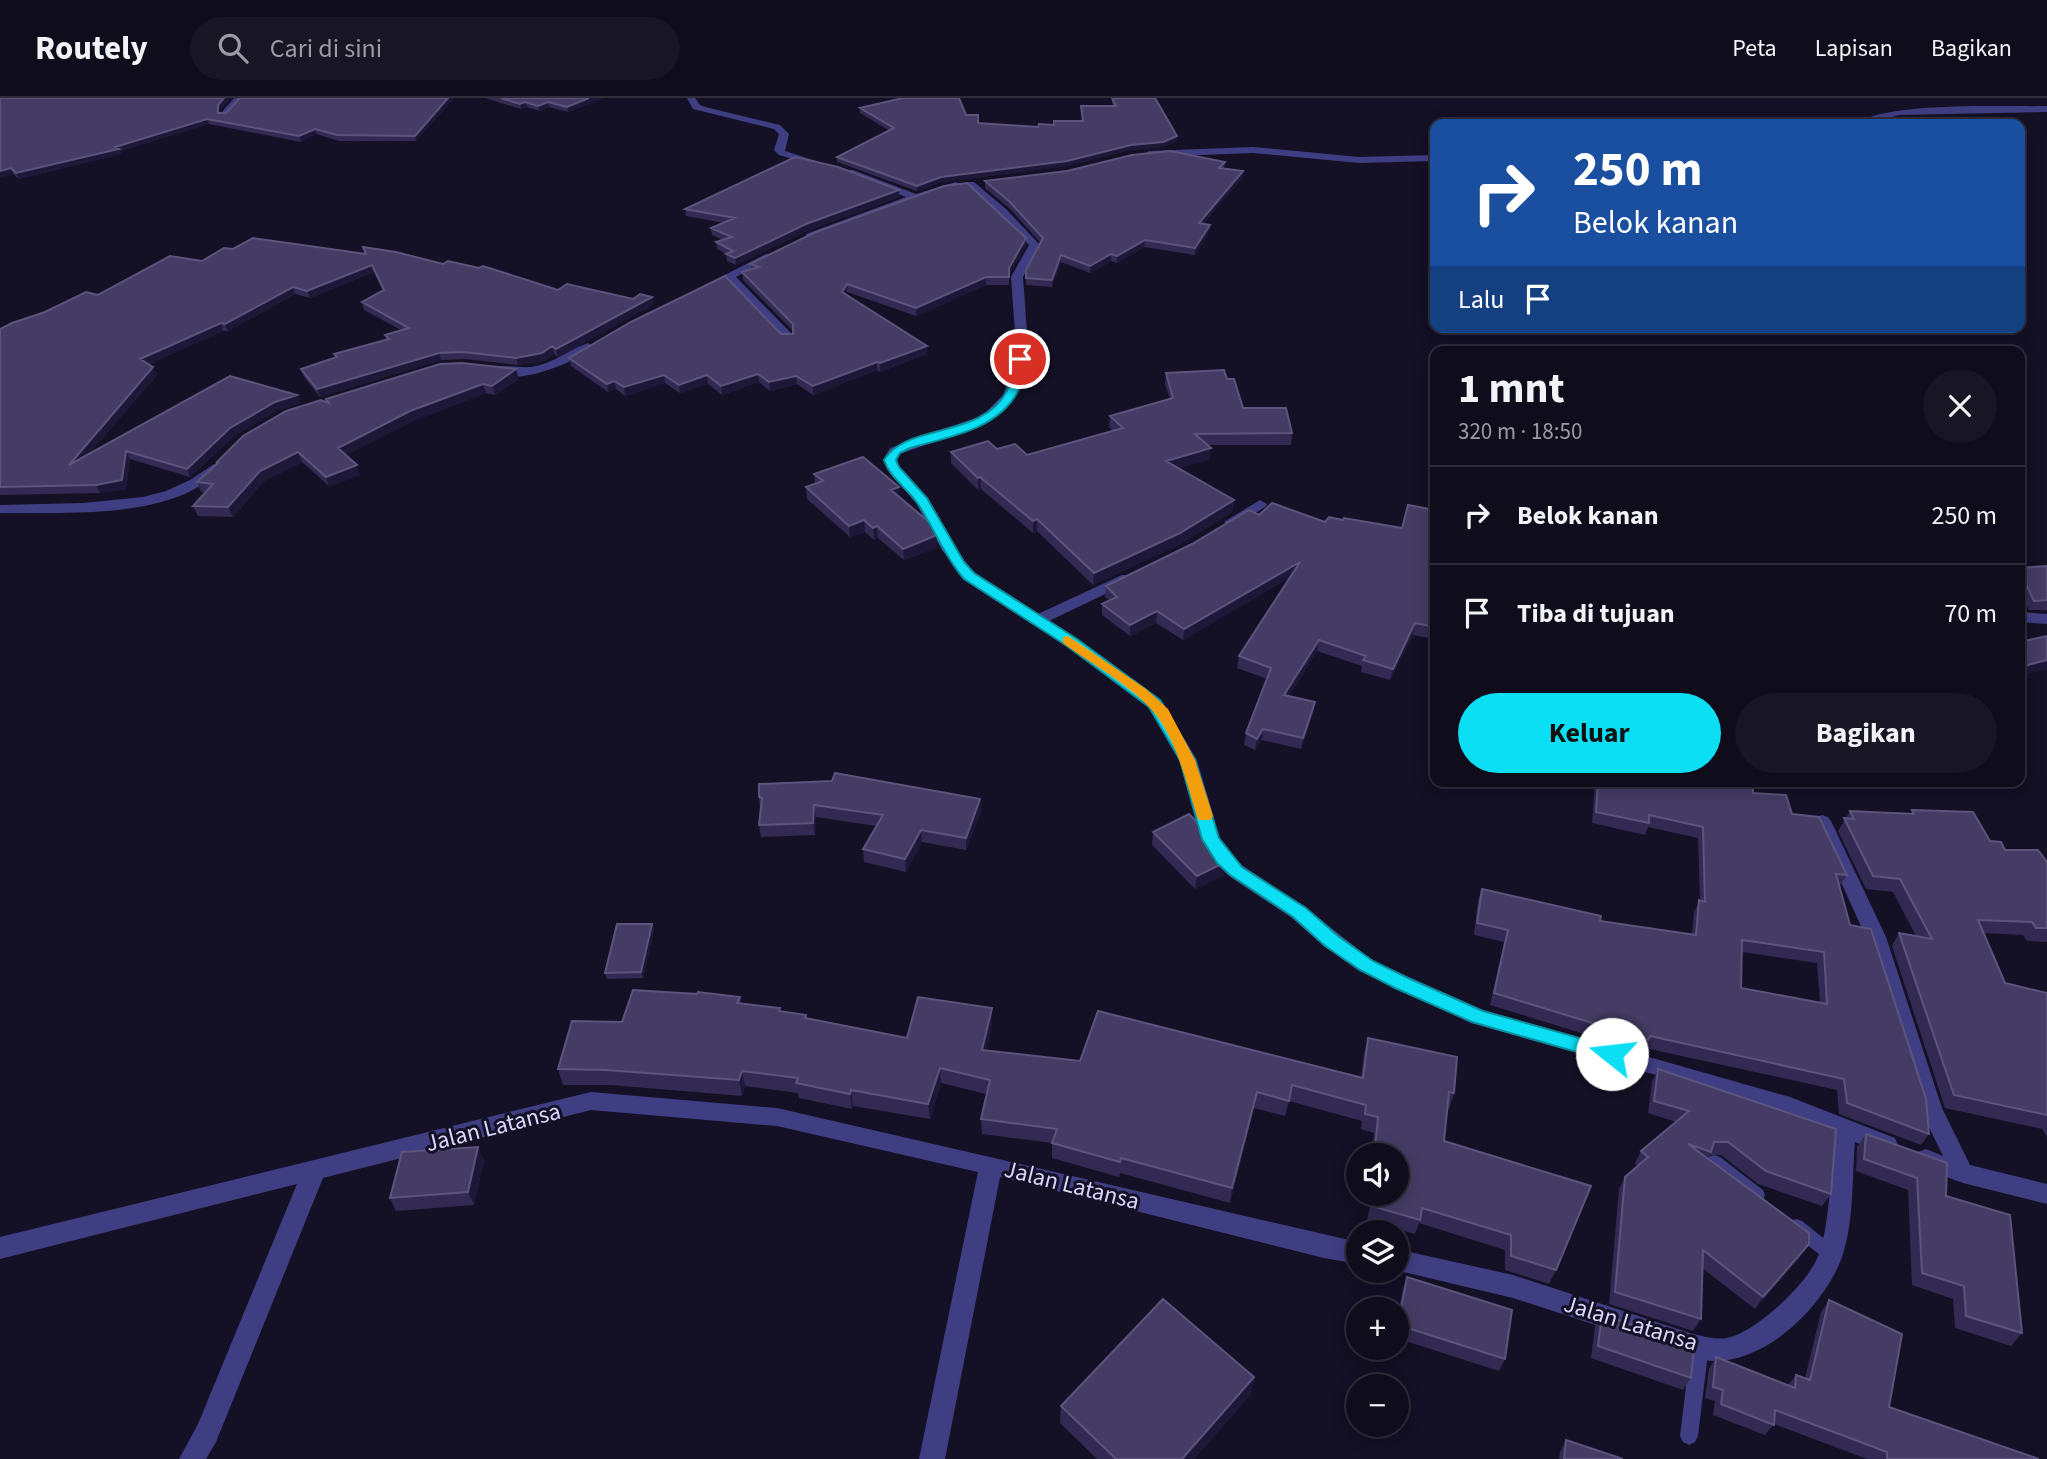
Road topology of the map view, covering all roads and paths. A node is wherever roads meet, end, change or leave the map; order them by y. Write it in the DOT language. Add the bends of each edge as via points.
graph roads {
  1 [pos="239,98"];
  2 [pos="691,98"];
  3 [pos="2047,109"];
  4 [pos="225,114"];
  5 [pos="1871,119"];
  6 [pos="1138,155"];
  7 [pos="1430,158"];
  8 [pos="827,165"];
  9 [pos="842,169"];
  10 [pos="914,196"];
  11 [pos="799,241"];
  12 [pos="787,247"];
  13 [pos="730,277"];
  14 [pos="695,292"];
  15 [pos="788,337"];
  16 [pos="599,341"];
  17 [pos="484,369"];
  18 [pos="222,459"];
  19 [pos="1260,504"];
  20 [pos="0,509"];
  21 [pos="1217,530"];
  22 [pos="1136,573"];
  23 [pos="2025,617"];
  24 [pos="2047,618"];
  25 [pos="1038,620"];
  26 [pos="1822,821"];
  27 [pos="1846,1130"];
  28 [pos="1714,1161"];
  29 [pos="991,1165"];
  30 [pos="314,1171"];
  31 [pos="1963,1173"];
  32 [pos="2047,1194"];
  33 [pos="0,1248"];
  34 [pos="1346,1251"];
  35 [pos="1831,1254"];
  36 [pos="1409,1261"];
  37 [pos="1700,1345"];
  38 [pos="1689,1436"];
  39 [pos="192,1459"];
  40 [pos="932,1459"];
  1 -- 4 [label="street"];
  2 -- 8 [label="street" via="702,110 773,125 783,134 782,153"];
  3 -- 5 [label="street" via="1912,111"];
  6 -- 7 [label="street" via="1253,150 1359,160"];
  9 -- 10 [label="street"];
  10 -- 11 [label="street"];
  10 -- 25 [label="street" via="979,183 1035,244 1017,278 1020,359 1016,384 1002,406 966,428 905,446 890,460 969,576"];
  12 -- 13 [label="street"];
  13 -- 14 [label="street"];
  13 -- 15 [label="street"];
  16 -- 17 [label="street" via="543,369"];
  18 -- 20 [label="street" via="200,481 161,498"];
  19 -- 21 [label="street"];
  22 -- 25 [label="street"];
  23 -- 24 [label="street"];
  25 -- 27 [label="street" via="1141,692 1163,713 1188,760 1211,839 1223,859 1366,965 1478,1017 1720,1084"];
  26 -- 31 [label="street" via="1876,937 1931,1109"];
  27 -- 31 [label="street"];
  27 -- 35 [label="street, Jalan Latansa"];
  28 -- 35 [label="lane"];
  29 -- 30 [label="street, Jalan Latansa" via="777,1117 591,1101"];
  29 -- 34 [label="street, Jalan Latansa"];
  29 -- 40 [label="street, Jalan Latansa"];
  30 -- 33 [label="street, Jalan Latansa"];
  30 -- 39 [label="street" via="207,1433"];
  31 -- 32 [label="street"];
  35 -- 37 [label="street, Jalan Latansa" via="1818,1282 1758,1337 1725,1350"];
  36 -- 37 [label="street, Jalan Latansa" via="1445,1268"];
  37 -- 38 [label="lane"];
}
